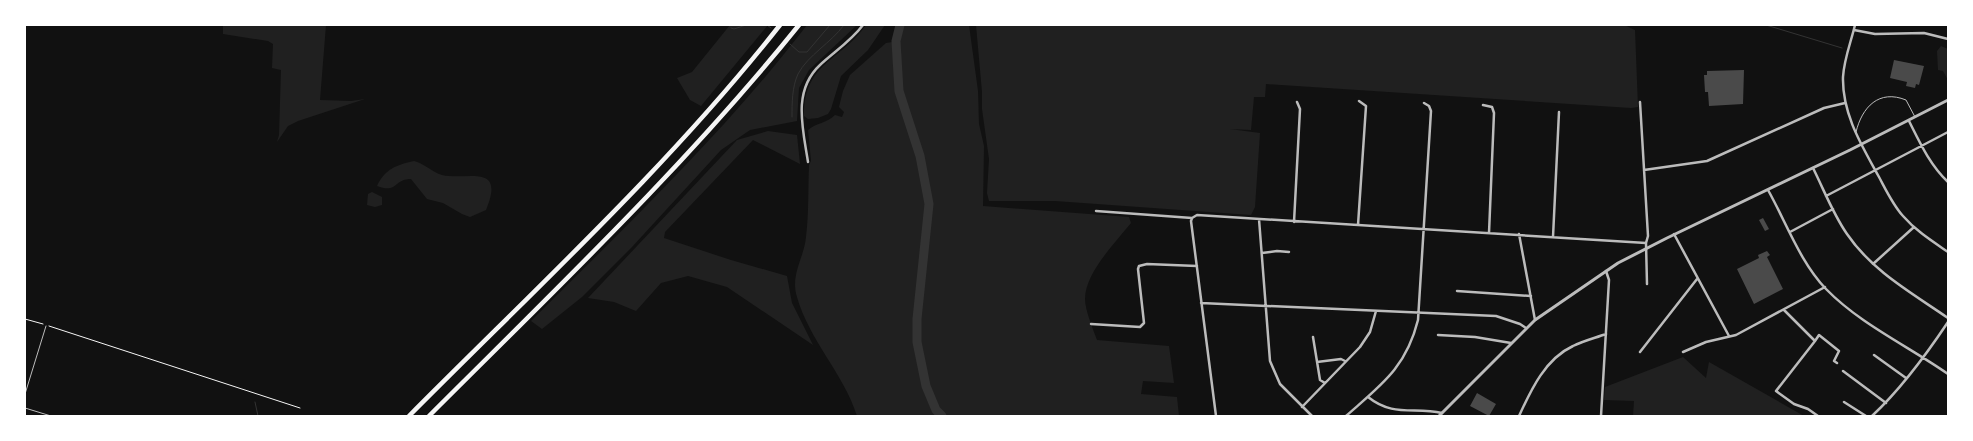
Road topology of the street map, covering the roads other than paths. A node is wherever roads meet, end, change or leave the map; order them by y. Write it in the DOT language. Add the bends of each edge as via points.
graph roads {
  1 [pos="780,25"];
  2 [pos="799,25"];
  3 [pos="863,25"];
  4 [pos="1855,25"];
  5 [pos="1854,30"];
  6 [pos="1948,40"];
  7 [pos="1948,100"];
  8 [pos="1359,101"];
  9 [pos="1297,102"];
  10 [pos="1640,102"];
  11 [pos="1424,103"];
  12 [pos="1845,103"];
  13 [pos="1483,105"];
  14 [pos="1559,112"];
  15 [pos="1915,117"];
  16 [pos="1909,121"];
  17 [pos="1856,132"];
  18 [pos="1948,132"];
  19 [pos="1862,145"];
  20 [pos="1922,146"];
  21 [pos="808,162"];
  22 [pos="1813,168"];
  23 [pos="1644,170"];
  24 [pos="1875,170"];
  25 [pos="1948,182"];
  26 [pos="1768,190"];
  27 [pos="1826,196"];
  28 [pos="1833,210"];
  29 [pos="1096,212"];
  30 [pos="1192,218"];
  31 [pos="1259,218"];
  32 [pos="1294,222"];
  33 [pos="1358,225"];
  34 [pos="1914,228"];
  35 [pos="1424,229"];
  36 [pos="1790,232"];
  37 [pos="1489,233"];
  38 [pos="1519,234"];
  39 [pos="1674,234"];
  40 [pos="1553,237"];
  41 [pos="1646,243"];
  42 [pos="1647,247"];
  43 [pos="1289,252"];
  44 [pos="1948,252"];
  45 [pos="1262,253"];
  46 [pos="1873,264"];
  47 [pos="1197,266"];
  48 [pos="1606,271"];
  49 [pos="1697,279"];
  50 [pos="1647,284"];
  51 [pos="1825,288"];
  52 [pos="1457,290"];
  53 [pos="1531,296"];
  54 [pos="1201,302"];
  55 [pos="1265,305"];
  56 [pos="1784,310"];
  57 [pos="1376,311"];
  58 [pos="1419,313"];
  59 [pos="1948,318"];
  60 [pos="1536,320"];
  61 [pos="1948,322"];
  62 [pos="1091,324"];
  63 [pos="46,326"];
  64 [pos="1526,328"];
  65 [pos="1606,334"];
  66 [pos="1438,335"];
  67 [pos="1728,336"];
  68 [pos="1313,337"];
  69 [pos="1815,341"];
  70 [pos="1511,343"];
  71 [pos="1640,352"];
  72 [pos="1683,352"];
  73 [pos="1874,355"];
  74 [pos="1924,357"];
  75 [pos="1345,361"];
  76 [pos="1317,362"];
  77 [pos="1837,363"];
  78 [pos="1843,371"];
  79 [pos="1948,374"];
  80 [pos="1906,378"];
  81 [pos="1324,383"];
  82 [pos="25,394"];
  83 [pos="1368,396"];
  84 [pos="1844,402"];
  85 [pos="1886,403"];
  86 [pos="1302,407"];
  87 [pos="25,408"];
  88 [pos="1440,415"];
  89 [pos="51,416"];
  90 [pos="409,416"];
  91 [pos="429,416"];
  92 [pos="1216,416"];
  93 [pos="1312,416"];
  94 [pos="1346,416"];
  95 [pos="1519,416"];
  96 [pos="1601,416"];
  97 [pos="1818,416"];
  98 [pos="1866,416"];
  99 [pos="1872,416"];
  1 -- 90 [label="highway" via="674,147"];
  2 -- 91 [label="highway" via="689,153"];
  3 -- 21 [label="street" via="817,68 804,88 801,102"];
  4 -- 5 [label="street"];
  5 -- 6 [label="street" via="1882,34 1921,33"];
  5 -- 12 [label="street" via="1844,67"];
  7 -- 15 [label="street"];
  8 -- 33 [label="street" via="1366,106"];
  9 -- 32 [label="street" via="1300,110"];
  10 -- 23 [label="street"];
  11 -- 35 [label="street" via="1431,111"];
  12 -- 17 [label="street"];
  12 -- 23 [label="street" via="1824,108 1707,161"];
  13 -- 37 [label="street" via="1492,107 1494,113"];
  14 -- 40 [label="street"];
  15 -- 16 [label="street"];
  15 -- 17 [label="lane" via="1906,100 1884,98 1865,109"];
  16 -- 19 [label="street"];
  16 -- 20 [label="street"];
  17 -- 19 [label="street"];
  18 -- 20 [label="street"];
  19 -- 22 [label="street"];
  19 -- 24 [label="street"];
  20 -- 24 [label="street"];
  20 -- 25 [label="street" via="1938,173"];
  22 -- 26 [label="street"];
  22 -- 27 [label="street"];
  23 -- 41 [label="street"];
  24 -- 27 [label="street"];
  24 -- 34 [label="street" via="1896,206"];
  26 -- 36 [label="street"];
  26 -- 39 [label="street"];
  27 -- 28 [label="street"];
  28 -- 36 [label="street"];
  28 -- 46 [label="street" via="1861,253"];
  29 -- 30 [label="street"];
  30 -- 31 [label="street" via="1197,215"];
  30 -- 47 [label="street"];
  31 -- 32 [label="street"];
  31 -- 45 [label="street"];
  32 -- 33 [label="street"];
  33 -- 35 [label="street"];
  34 -- 44 [label="street"];
  34 -- 46 [label="street"];
  35 -- 37 [label="street"];
  35 -- 58 [label="street"];
  36 -- 51 [label="street"];
  37 -- 38 [label="street"];
  38 -- 40 [label="street"];
  38 -- 53 [label="street"];
  39 -- 42 [label="street"];
  39 -- 49 [label="street"];
  40 -- 41 [label="street"];
  41 -- 42 [label="street"];
  42 -- 48 [label="street"];
  42 -- 50 [label="street"];
  43 -- 45 [label="street"];
  45 -- 55 [label="street"];
  46 -- 59 [label="street" via="1892,281"];
  47 -- 54 [label="street"];
  47 -- 62 [label="street" via="1139,266 1144,323 1140,327"];
  48 -- 60 [label="street"];
  48 -- 65 [label="street" via="1609,280"];
  49 -- 67 [label="street"];
  49 -- 71 [label="street"];
  51 -- 56 [label="street"];
  51 -- 74 [label="street" via="1873,326"];
  52 -- 53 [label="street"];
  53 -- 60 [label="street"];
  54 -- 55 [label="street"];
  54 -- 92 [label="street"];
  55 -- 57 [label="street"];
  55 -- 86 [label="street" via="1274,374"];
  56 -- 67 [label="street"];
  56 -- 69 [label="street"];
  57 -- 58 [label="street"];
  57 -- 75 [label="street" via="1370,332"];
  58 -- 64 [label="street" via="1496,316"];
  58 -- 83 [label="street" via="1412,343 1401,363"];
  60 -- 64 [label="street"];
  61 -- 74 [label="street"];
  63 -- 82 [label="lane"];
  64 -- 70 [label="street"];
  65 -- 95 [label="street" via="1572,347 1554,360 1533,386"];
  65 -- 96 [label="street"];
  66 -- 70 [label="street"];
  67 -- 72 [label="street"];
  68 -- 76 [label="street"];
  69 -- 77 [label="street" via="1819,336 1839,351 1834,360"];
  69 -- 97 [label="street" via="1776,391"];
  70 -- 88 [label="street"];
  73 -- 80 [label="street"];
  74 -- 79 [label="street"];
  74 -- 80 [label="street"];
  75 -- 76 [label="street"];
  75 -- 81 [label="street"];
  76 -- 81 [label="street" via="1320,380"];
  78 -- 85 [label="street"];
  80 -- 85 [label="street"];
  81 -- 86 [label="street"];
  83 -- 88 [label="street" via="1390,409"];
  83 -- 94 [label="street"];
  84 -- 98 [label="street"];
  85 -- 99 [label="street"];
  86 -- 93 [label="street"];
  87 -- 89 [label="lane"];
}
